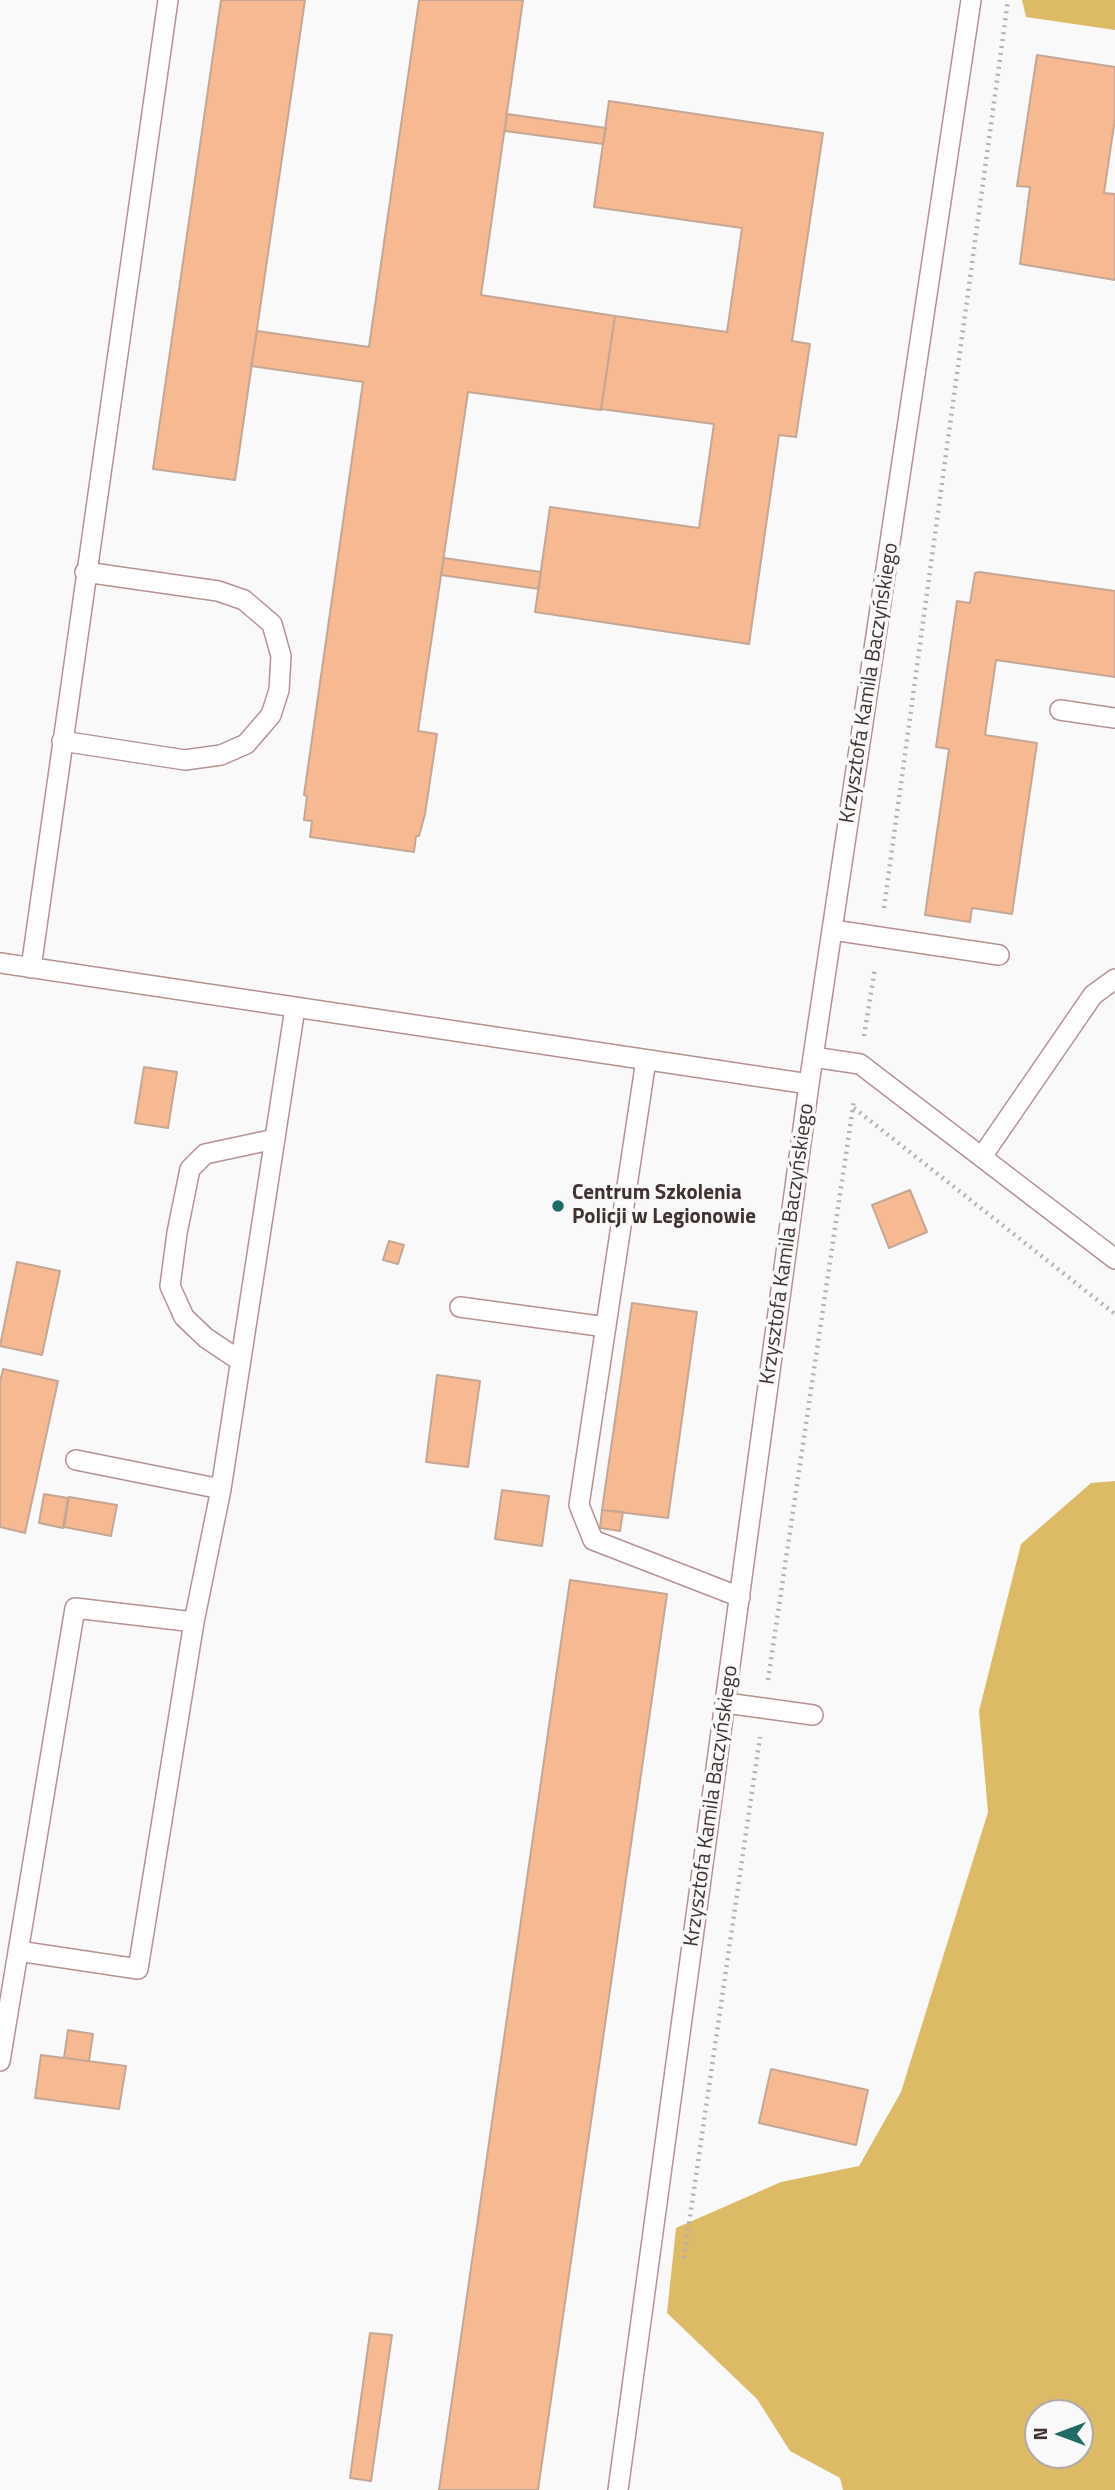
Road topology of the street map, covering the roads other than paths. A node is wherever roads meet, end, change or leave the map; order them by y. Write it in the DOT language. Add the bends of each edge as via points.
graph roads {
  1 [pos="168,0"];
  2 [pos="971,0"];
  3 [pos="85,572"];
  4 [pos="1060,710"];
  5 [pos="1115,718"];
  6 [pos="62,741"];
  7 [pos="833,930"];
  8 [pos="999,955"];
  9 [pos="0,963"];
  10 [pos="31,968"];
  11 [pos="1115,979"];
  12 [pos="295,1009"];
  13 [pos="813,1057"];
  14 [pos="646,1060"];
  15 [pos="809,1084"];
  16 [pos="275,1139"];
  17 [pos="983,1155"];
  18 [pos="1115,1259"];
  19 [pos="460,1307"];
  20 [pos="606,1327"];
  21 [pos="239,1360"];
  22 [pos="76,1460"];
  23 [pos="221,1489"];
  24 [pos="740,1597"];
  25 [pos="194,1622"];
  26 [pos="726,1703"];
  27 [pos="813,1715"];
  28 [pos="18,1951"];
  29 [pos="0,2061"];
  30 [pos="618,2490"];
  1 -- 3 [label="lane"];
  2 -- 7 [label="lane, Krzysztofa Kamila Baczyńskiego"];
  3 -- 6 [label="lane"];
  3 -- 6 [label="lane" via="218,591 244,600 272,624 281,656 279,691 271,715 246,744 222,755 185,760"];
  4 -- 5 [label="lane"];
  6 -- 10 [label="lane"];
  7 -- 8 [label="lane"];
  7 -- 13 [label="lane, Krzysztofa Kamila Baczyńskiego"];
  9 -- 10 [label="lane"];
  10 -- 12 [label="lane"];
  11 -- 17 [label="lane" via="1093,995"];
  12 -- 14 [label="lane"];
  12 -- 16 [label="lane"];
  13 -- 15 [label="lane, Krzysztofa Kamila Baczyńskiego"];
  13 -- 17 [label="lane" via="860,1064"];
  14 -- 15 [label="lane"];
  14 -- 20 [label="lane"];
  15 -- 24 [label="lane, Krzysztofa Kamila Baczyńskiego"];
  16 -- 21 [label="lane"];
  16 -- 21 [label="lane" via="205,1154 190,1169 177,1233 170,1286 184,1317"];
  17 -- 18 [label="lane"];
  19 -- 20 [label="lane"];
  20 -- 24 [label="lane" via="579,1505 593,1540"];
  21 -- 23 [label="lane"];
  22 -- 23 [label="lane"];
  23 -- 25 [label="lane"];
  24 -- 26 [label="lane, Krzysztofa Kamila Baczyńskiego"];
  25 -- 28 [label="lane" via="75,1608"];
  25 -- 28 [label="lane" via="138,1969"];
  26 -- 27 [label="lane"];
  26 -- 30 [label="lane, Krzysztofa Kamila Baczyńskiego"];
  28 -- 29 [label="lane"];
}
